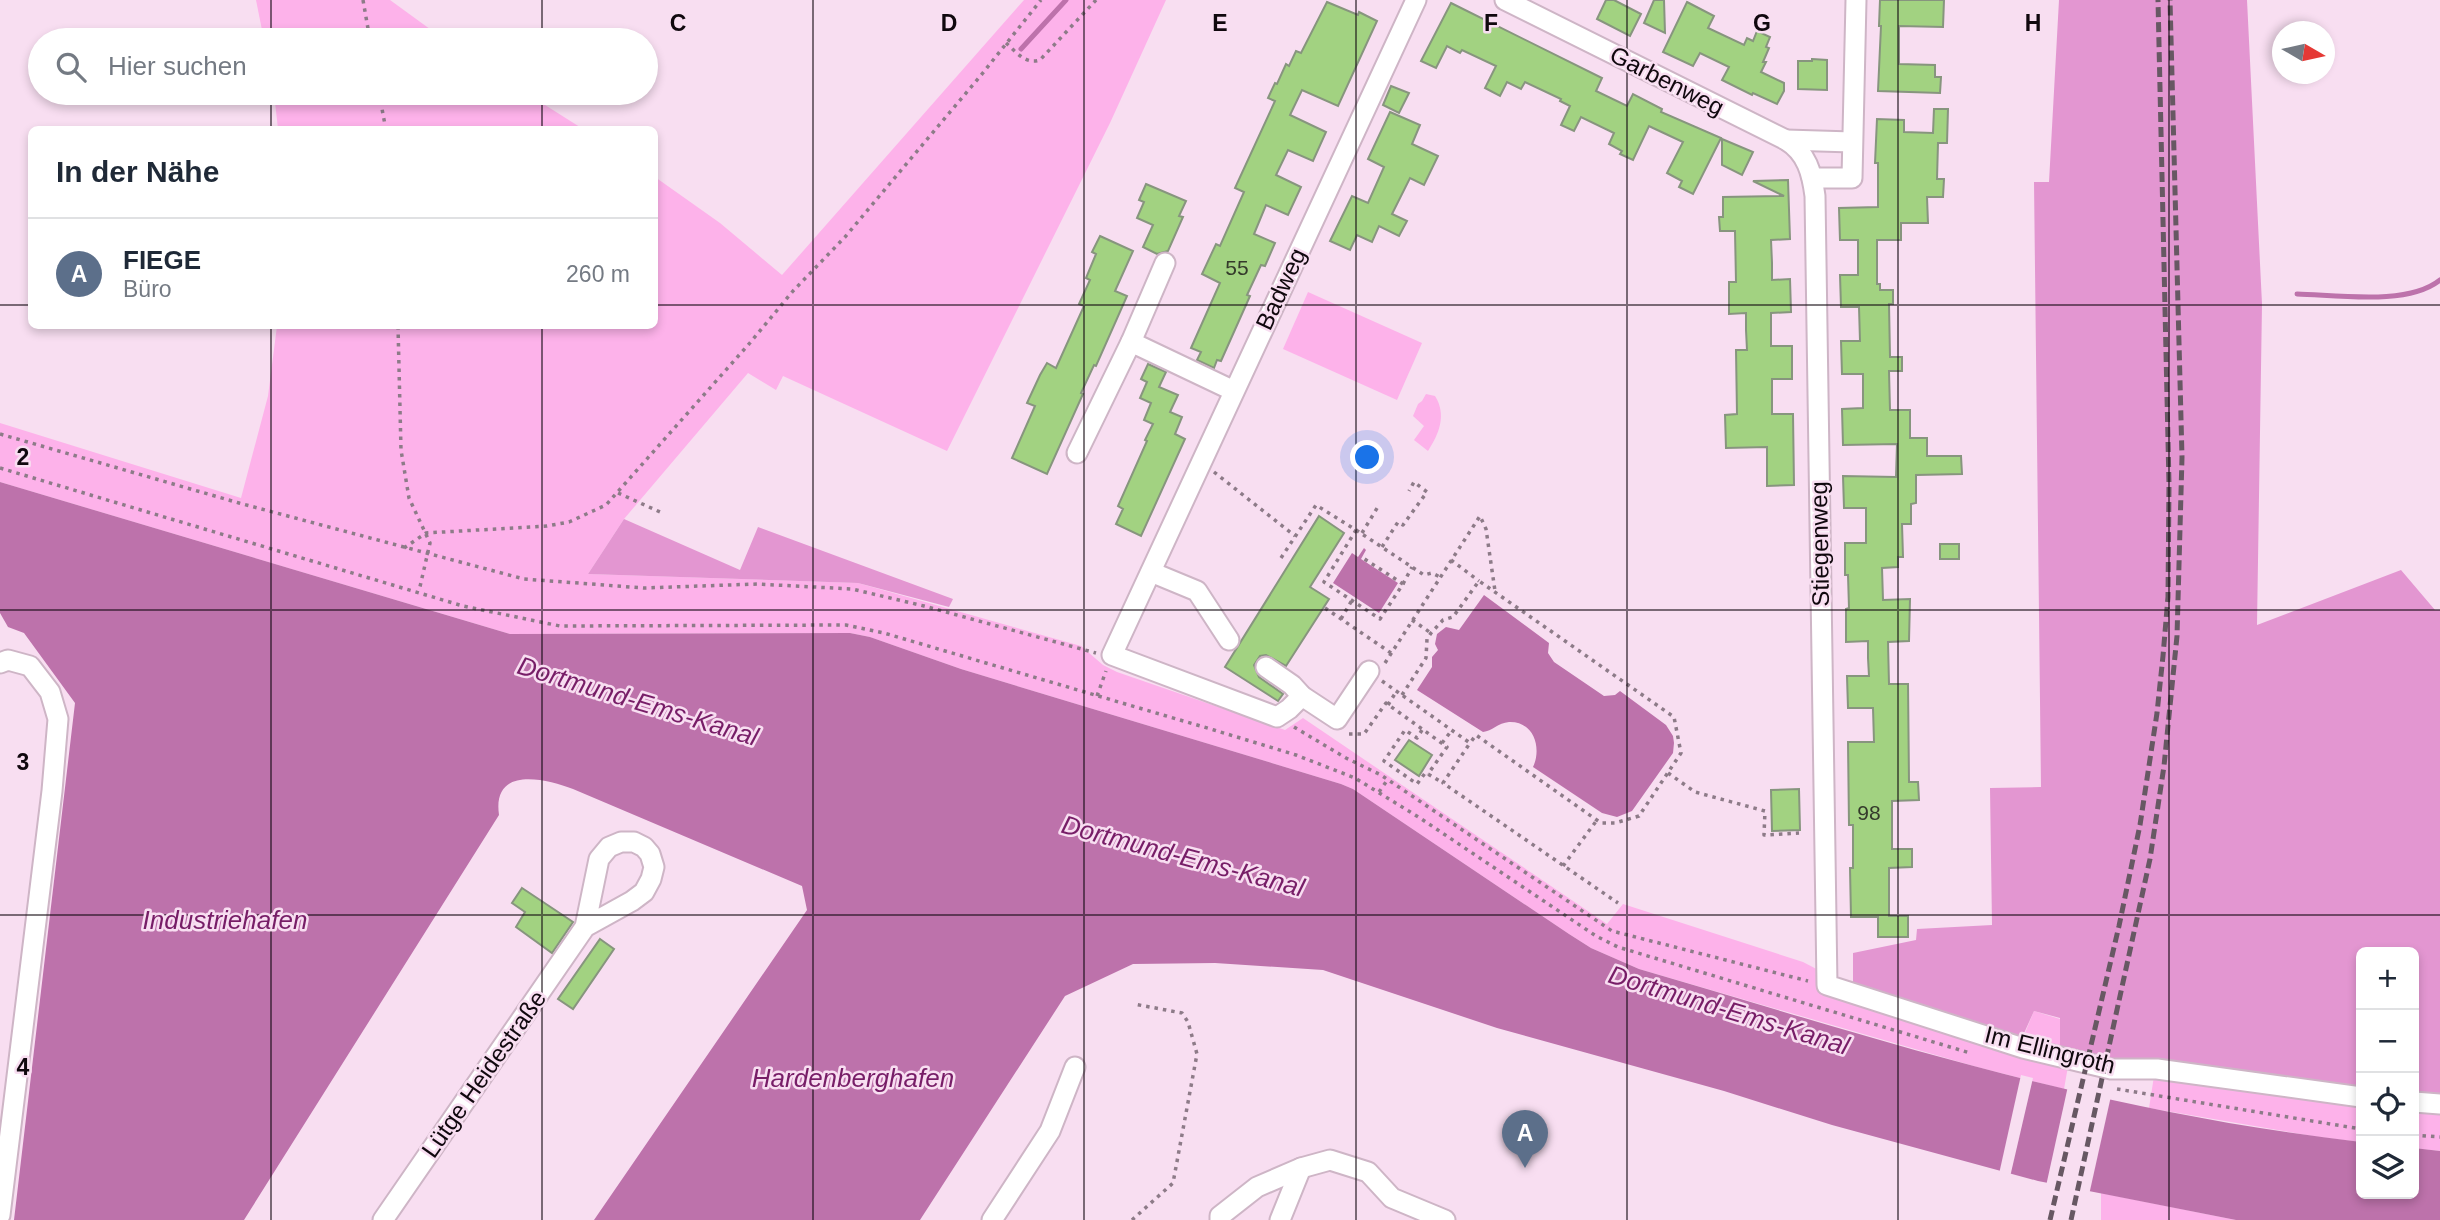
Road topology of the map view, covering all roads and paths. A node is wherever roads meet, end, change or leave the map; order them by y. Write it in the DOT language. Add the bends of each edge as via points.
graph roads {
  1 [pos="363,0"];
  2 [pos="1041,0"];
  3 [pos="1096,0"];
  4 [pos="1416,0"];
  5 [pos="1505,0"];
  6 [pos="1856,0"];
  7 [pos="368,28"];
  8 [pos="1006,43"];
  9 [pos="381,105"];
  10 [pos="385,126"];
  11 [pos="1786,140"];
  12 [pos="1852,142"];
  13 [pos="1812,178"];
  14 [pos="1165,263"];
  15 [pos="398,329"];
  16 [pos="1131,341"];
  17 [pos="1234,391"];
  18 [pos="0,434"];
  19 [pos="1077,453"];
  20 [pos="0,468"];
  21 [pos="1210,469"];
  22 [pos="1409,491"];
  23 [pos="617,493"];
  24 [pos="1379,505"];
  25 [pos="660,512"];
  26 [pos="1356,530"];
  27 [pos="426,533"];
  28 [pos="1362,533"];
  29 [pos="1295,536"];
  30 [pos="1382,547"];
  31 [pos="404,548"];
  32 [pos="428,554"];
  33 [pos="1281,558"];
  34 [pos="1363,558"];
  35 [pos="1451,560"];
  36 [pos="1413,567"];
  37 [pos="1150,576"];
  38 [pos="1440,577"];
  39 [pos="1479,581"];
  40 [pos="1403,584"];
  41 [pos="419,591"];
  42 [pos="1495,592"];
  43 [pos="1352,600"];
  44 [pos="1325,608"];
  45 [pos="1341,619"];
  46 [pos="1412,620"];
  47 [pos="1431,633"];
  48 [pos="1229,640"];
  49 [pos="1391,653"];
  50 [pos="0,663"];
  51 [pos="1109,663"];
  52 [pos="1266,667"];
  53 [pos="1376,668"];
  54 [pos="1386,683"];
  55 [pos="1397,691"];
  56 [pos="1098,694"];
  57 [pos="1402,695"];
  58 [pos="1303,696"];
  59 [pos="1388,705"];
  60 [pos="1277,717"];
  61 [pos="1337,719"];
  62 [pos="1423,729"];
  63 [pos="1452,730"];
  64 [pos="1442,743"];
  65 [pos="1470,743"];
  66 [pos="1668,773"];
  67 [pos="1428,774"];
  68 [pos="1388,779"];
  69 [pos="1443,783"];
  70 [pos="1380,791"];
  71 [pos="1597,820"];
  72 [pos="1799,833"];
  73 [pos="1563,866"];
  74 [pos="1618,904"];
  75 [pos="585,927"];
  76 [pos="1818,997"];
  77 [pos="1134,1004"];
  78 [pos="1075,1067"];
  79 [pos="2356,1096"];
  80 [pos="2419,1102"];
  81 [pos="2440,1104"];
  82 [pos="2419,1135"];
  83 [pos="2440,1137"];
  84 [pos="1301,1168"];
  85 [pos="0,1215"];
  86 [pos="383,1220"];
  87 [pos="992,1220"];
  88 [pos="1132,1220"];
  89 [pos="1220,1220"];
  90 [pos="1280,1220"];
  91 [pos="1445,1220"];
  1 -- 7 [label="path"];
  2 -- 8 [label="path"];
  3 -- 8 [label="path" via="1040,60 1026,60"];
  4 -- 17 [label="street, Badweg"];
  5 -- 11 [label="street, Garbenweg"];
  6 -- 12 [label="street"];
  8 -- 23 [label="path" via="845,237"];
  9 -- 10 [label="path"];
  11 -- 12 [label="street"];
  11 -- 13 [label="street, Garbenweg" via="1804,155"];
  12 -- 13 [label="street" via="1852,178"];
  13 -- 76 [label="street, Stiegenweg"];
  14 -- 16 [label="street"];
  15 -- 27 [label="path" via="401,450 409,498"];
  16 -- 17 [label="street"];
  16 -- 19 [label="street"];
  17 -- 37 [label="street, Badweg"];
  18 -- 31 [label="path"];
  20 -- 41 [label="path"];
  21 -- 29 [label="path"];
  22 -- 30 [label="path" via="1414,482 1427,492"];
  23 -- 25 [label="path"];
  23 -- 27 [label="path" via="606,505 569,522"];
  24 -- 28 [label="path"];
  26 -- 28 [label="path"];
  26 -- 29 [label="path" via="1316,505"];
  26 -- 43 [label="path" via="1324,582"];
  27 -- 31 [label="path"];
  27 -- 32 [label="path"];
  28 -- 30 [label="path"];
  29 -- 33 [label="path"];
  30 -- 36 [label="path"];
  31 -- 32 [label="path"];
  32 -- 41 [label="path"];
  32 -- 51 [label="path" via="524,579 560,582 644,588 757,584 852,589 1085,651"];
  34 -- 40 [label="path"];
  35 -- 38 [label="path"];
  35 -- 39 [label="path"];
  35 -- 42 [label="path" via="1479,516 1486,529"];
  36 -- 38 [label="path" via="1424,575"];
  36 -- 40 [label="path"];
  37 -- 48 [label="street" via="1197,591"];
  37 -- 51 [label="street, Badweg"];
  38 -- 46 [label="path"];
  39 -- 42 [label="path"];
  39 -- 47 [label="path" via="1454,617 1443,620"];
  40 -- 43 [label="path" via="1380,618"];
  41 -- 56 [label="path" via="463,606 560,626 846,625"];
  42 -- 66 [label="path" via="1674,717 1681,753"];
  43 -- 45 [label="path"];
  44 -- 45 [label="path"];
  45 -- 49 [label="path"];
  46 -- 47 [label="path"];
  46 -- 49 [label="path"];
  47 -- 57 [label="path" via="1426,657"];
  49 -- 53 [label="path"];
  50 -- 85 [label="street" via="8,660 30,666 50,692 58,719"];
  51 -- 56 [label="path"];
  51 -- 60 [label="street"];
  52 -- 58 [label="street"];
  53 -- 61 [label="street"];
  54 -- 55 [label="path"];
  55 -- 57 [label="path"];
  55 -- 59 [label="path"];
  56 -- 70 [label="path" via="1296,755"];
  57 -- 63 [label="path"];
  58 -- 60 [label="street"];
  58 -- 61 [label="street"];
  59 -- 61 [label="path" via="1364,734 1346,734 1333,725"];
  59 -- 62 [label="path"];
  60 -- 68 [label="path"];
  62 -- 64 [label="path"];
  62 -- 67 [label="path" via="1417,738 1405,730 1384,761 1417,784"];
  63 -- 64 [label="path"];
  63 -- 65 [label="path"];
  64 -- 67 [label="path" via="1447,747"];
  65 -- 69 [label="path"];
  65 -- 71 [label="path" via="1476,735"];
  66 -- 71 [label="path" via="1639,816 1615,823"];
  66 -- 72 [label="path" via="1695,792 1766,811 1764,835"];
  67 -- 69 [label="path"];
  68 -- 70 [label="path"];
  68 -- 76 [label="path" via="1612,931"];
  69 -- 73 [label="path"];
  70 -- 76 [label="path" via="1619,947"];
  71 -- 73 [label="path"];
  73 -- 74 [label="path"];
  75 -- 86 [label="street, Lütge Heidestraße"];
  76 -- 79 [label="street, Im Ellingroth" via="2111,1069 2157,1069"];
  77 -- 88 [label="path" via="1182,1013 1197,1054 1174,1183"];
  78 -- 87 [label="street" via="1050,1131"];
  80 -- 81 [label="street"];
  82 -- 83 [label="path"];
  84 -- 89 [label="street" via="1257,1187"];
  84 -- 90 [label="street"];
  84 -- 91 [label="street" via="1330,1160 1368,1172 1392,1198"];
}
